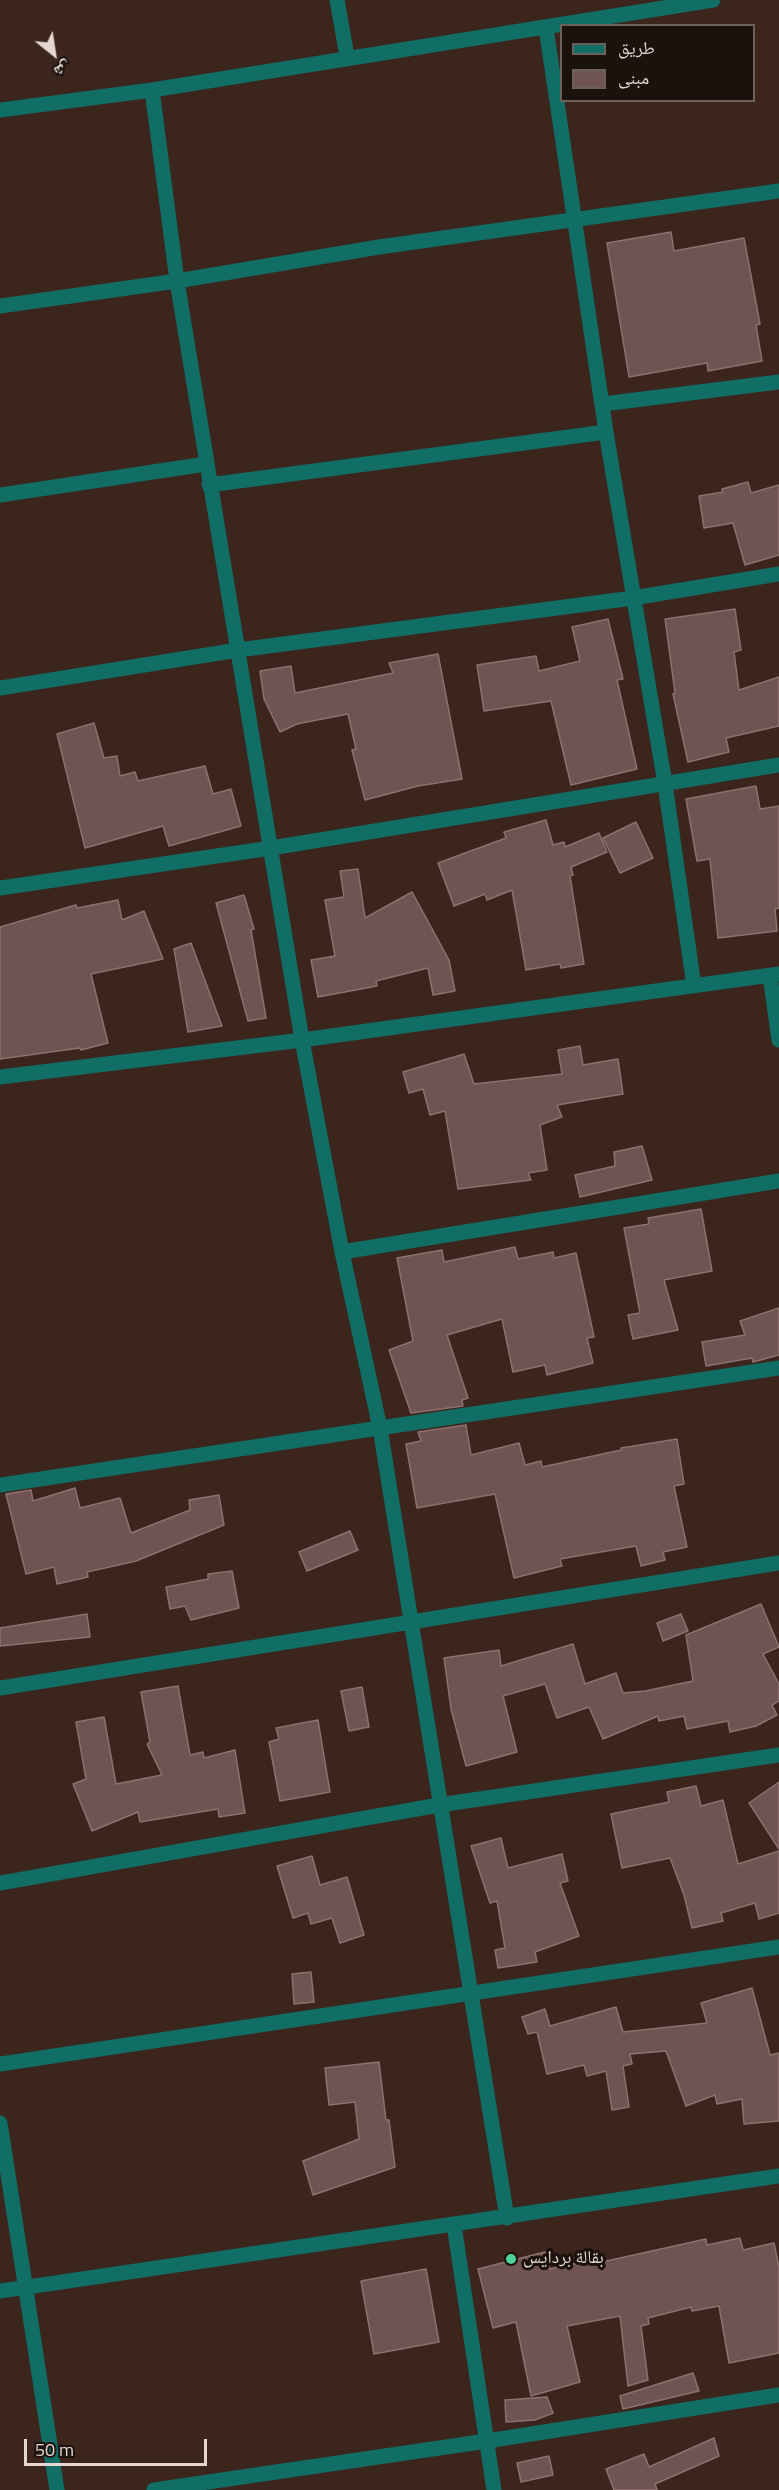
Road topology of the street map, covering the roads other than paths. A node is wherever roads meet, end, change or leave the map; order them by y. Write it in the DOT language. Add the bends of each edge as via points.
graph roads {
  1 [pos="337,0"];
  2 [pos="713,0"];
  3 [pos="570,24"];
  4 [pos="560,26"];
  5 [pos="546,28"];
  6 [pos="347,56"];
  7 [pos="152,90"];
  8 [pos="0,110"];
  9 [pos="779,191"];
  10 [pos="575,219"];
  11 [pos="177,281"];
  12 [pos="0,306"];
  13 [pos="779,382"];
  14 [pos="603,404"];
  15 [pos="606,432"];
  16 [pos="206,464"];
  17 [pos="209,485"];
  18 [pos="0,495"];
  19 [pos="779,574"];
  20 [pos="633,598"];
  21 [pos="238,650"];
  22 [pos="0,688"];
  23 [pos="779,765"];
  24 [pos="665,784"];
  25 [pos="271,848"];
  26 [pos="0,888"];
  27 [pos="775,975"];
  28 [pos="694,986"];
  29 [pos="302,1040"];
  30 [pos="779,1040"];
  31 [pos="0,1077"];
  32 [pos="779,1181"];
  33 [pos="342,1252"];
  34 [pos="779,1368"];
  35 [pos="380,1428"];
  36 [pos="0,1485"];
  37 [pos="779,1563"];
  38 [pos="411,1624"];
  39 [pos="0,1688"];
  40 [pos="779,1755"];
  41 [pos="439,1805"];
  42 [pos="0,1883"];
  43 [pos="779,1947"];
  44 [pos="472,1995"];
  45 [pos="0,2064"];
  46 [pos="0,2123"];
  47 [pos="779,2176"];
  48 [pos="507,2218"];
  49 [pos="454,2225"];
  50 [pos="27,2287"];
  51 [pos="0,2291"];
  52 [pos="779,2395"];
  53 [pos="488,2441"];
  54 [pos="57,2490"];
  55 [pos="153,2490"];
  56 [pos="494,2490"];
  1 -- 6 [label="street"];
  2 -- 3 [label="street"];
  4 -- 5 [label="street"];
  5 -- 6 [label="street"];
  5 -- 10 [label="street"];
  6 -- 7 [label="street"];
  7 -- 8 [label="street"];
  7 -- 11 [label="street"];
  9 -- 10 [label="street"];
  10 -- 11 [label="street"];
  10 -- 14 [label="street"];
  11 -- 12 [label="street"];
  11 -- 16 [label="street"];
  13 -- 14 [label="street"];
  14 -- 15 [label="street"];
  15 -- 17 [label="street"];
  15 -- 20 [label="street"];
  16 -- 17 [label="street"];
  16 -- 18 [label="street"];
  17 -- 21 [label="street"];
  19 -- 20 [label="street"];
  20 -- 21 [label="street"];
  20 -- 24 [label="street"];
  21 -- 22 [label="street"];
  21 -- 25 [label="street"];
  23 -- 24 [label="street"];
  24 -- 25 [label="street"];
  24 -- 28 [label="street"];
  25 -- 26 [label="street"];
  25 -- 29 [label="street"];
  27 -- 28 [label="street"];
  27 -- 30 [label="street"];
  28 -- 29 [label="street"];
  29 -- 31 [label="street"];
  29 -- 33 [label="street"];
  32 -- 33 [label="street"];
  33 -- 35 [label="street"];
  34 -- 35 [label="street"];
  35 -- 36 [label="street"];
  35 -- 38 [label="street"];
  37 -- 38 [label="street"];
  38 -- 39 [label="street"];
  38 -- 41 [label="street"];
  40 -- 41 [label="street"];
  41 -- 42 [label="street"];
  41 -- 44 [label="street"];
  43 -- 44 [label="street"];
  44 -- 45 [label="street"];
  44 -- 48 [label="street"];
  46 -- 50 [label="street"];
  47 -- 48 [label="street"];
  48 -- 49 [label="street"];
  49 -- 50 [label="street"];
  49 -- 53 [label="street"];
  50 -- 51 [label="street"];
  50 -- 54 [label="street"];
  52 -- 53 [label="street"];
  53 -- 55 [label="street"];
  53 -- 56 [label="street"];
}
